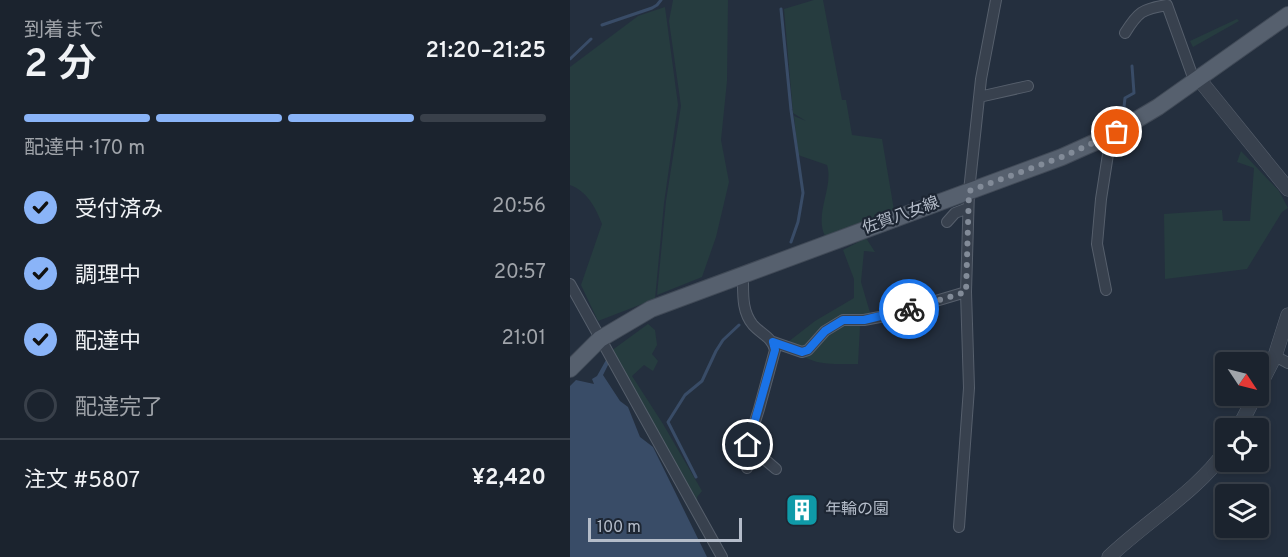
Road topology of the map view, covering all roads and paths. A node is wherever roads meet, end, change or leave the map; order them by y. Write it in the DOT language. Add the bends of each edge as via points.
graph roads {
  1 [pos="996,0"];
  2 [pos="1166,3"];
  3 [pos="1288,15"];
  4 [pos="1125,33"];
  5 [pos="1196,79"];
  6 [pos="1028,86"];
  7 [pos="979,97"];
  8 [pos="1111,135"];
  9 [pos="1288,187"];
  10 [pos="969,200"];
  11 [pos="948,222"];
  12 [pos="743,283"];
  13 [pos="570,284"];
  14 [pos="1106,290"];
  15 [pos="966,292"];
  16 [pos="1288,315"];
  17 [pos="600,339"];
  18 [pos="773,342"];
  19 [pos="1275,356"];
  20 [pos="1288,363"];
  21 [pos="1269,368"];
  22 [pos="570,369"];
  23 [pos="748,450"];
  24 [pos="1215,463"];
  25 [pos="747,468"];
  26 [pos="776,469"];
  27 [pos="959,527"];
  28 [pos="722,557"];
  29 [pos="1109,557"];
  1 -- 7 [label="street"];
  2 -- 4 [label="street" via="1136,15"];
  2 -- 5 [label="street"];
  3 -- 5 [label="main road, 佐賀八女線"];
  5 -- 8 [label="main road, 佐賀八女線"];
  5 -- 9 [label="street"];
  6 -- 7 [label="street"];
  7 -- 10 [label="street"];
  8 -- 10 [label="main road, 佐賀八女線"];
  8 -- 14 [label="street" via="1097,244"];
  10 -- 11 [label="street"];
  10 -- 15 [label="street"];
  10 -- 17 [label="main road, 佐賀八女線" via="651,309"];
  12 -- 18 [label="street" via="742,301 747,315"];
  13 -- 17 [label="street"];
  15 -- 18 [label="street" via="875,318 843,320 802,352"];
  15 -- 27 [label="street" via="969,388"];
  16 -- 19 [label="street"];
  17 -- 22 [label="main road, 佐賀八女線"];
  17 -- 28 [label="street"];
  18 -- 23 [label="street" via="775,350"];
  19 -- 20 [label="street"];
  19 -- 21 [label="street"];
  23 -- 25 [label="street"];
  23 -- 26 [label="street"];
  24 -- 29 [label="street"];
}
